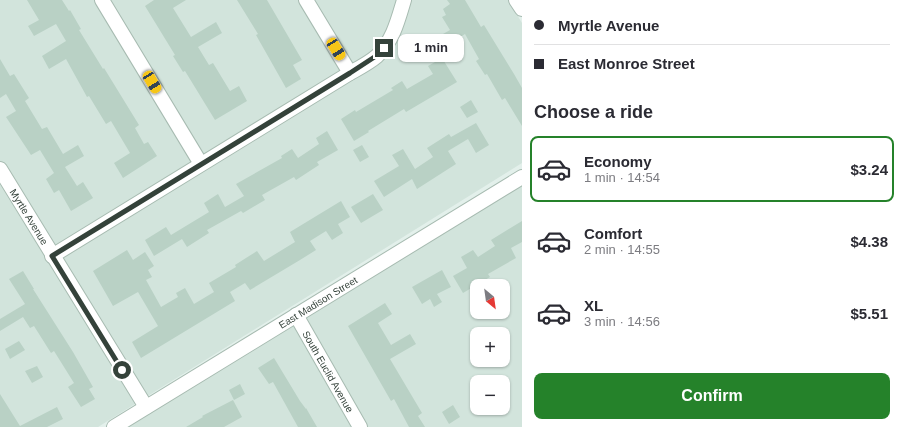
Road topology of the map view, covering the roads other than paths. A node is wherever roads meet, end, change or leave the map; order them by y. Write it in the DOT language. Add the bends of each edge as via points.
graph roads {
  1 [pos="102,0"];
  2 [pos="306,0"];
  3 [pos="404,0"];
  4 [pos="516,0"];
  5 [pos="522,9"];
  6 [pos="350,73"];
  7 [pos="201,164"];
  8 [pos="0,169"];
  9 [pos="522,177"];
  10 [pos="52,256"];
  11 [pos="296,315"];
  12 [pos="146,408"];
  13 [pos="114,427"];
  14 [pos="360,427"];
  1 -- 7 [label="street"];
  2 -- 6 [label="street"];
  3 -- 6 [label="street" via="397,24 384,48"];
  4 -- 5 [label="street"];
  6 -- 7 [label="street"];
  7 -- 10 [label="street"];
  8 -- 10 [label="street, Myrtle Avenue"];
  9 -- 11 [label="street, East Madison Street"];
  10 -- 12 [label="street, Myrtle Avenue"];
  11 -- 12 [label="street, East Madison Street"];
  11 -- 14 [label="street, South Euclid Avenue"];
  12 -- 13 [label="street, East Madison Street"];
}
